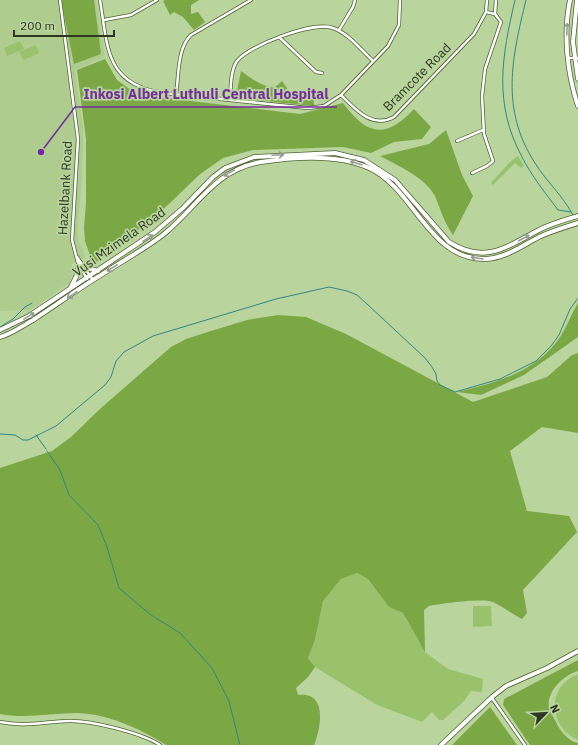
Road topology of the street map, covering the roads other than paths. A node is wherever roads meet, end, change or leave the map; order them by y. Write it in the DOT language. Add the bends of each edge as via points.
graph roads {
  1 [pos="60,0"];
  2 [pos="100,0"];
  3 [pos="157,0"];
  4 [pos="251,0"];
  5 [pos="355,0"];
  6 [pos="400,0"];
  7 [pos="488,0"];
  8 [pos="496,0"];
  9 [pos="570,0"];
  10 [pos="577,0"];
  11 [pos="486,12"];
  12 [pos="495,14"];
  13 [pos="104,20"];
  14 [pos="339,30"];
  15 [pos="279,37"];
  16 [pos="568,58"];
  17 [pos="577,58"];
  18 [pos="373,61"];
  19 [pos="322,73"];
  20 [pos="578,79"];
  21 [pos="176,94"];
  22 [pos="341,95"];
  23 [pos="230,100"];
  24 [pos="578,106"];
  25 [pos="483,130"];
  26 [pos="457,141"];
  27 [pos="472,173"];
  28 [pos="578,216"];
  29 [pos="578,223"];
  30 [pos="77,257"];
  31 [pos="79,265"];
  32 [pos="84,267"];
  33 [pos="98,270"];
  34 [pos="88,277"];
  35 [pos="91,282"];
  36 [pos="70,289"];
  37 [pos="0,330"];
  38 [pos="0,337"];
  39 [pos="578,651"];
  40 [pos="492,697"];
  41 [pos="0,722"];
  42 [pos="160,745"];
  43 [pos="441,745"];
  44 [pos="525,745"];
  1 -- 30 [label="street, Hazelbank Road" via="78,139 72,233"];
  2 -- 13 [label="street"];
  3 -- 13 [label="street" via="131,15"];
  4 -- 21 [label="street" via="185,41"];
  5 -- 14 [label="street"];
  6 -- 18 [label="street" via="400,19 396,32 388,46"];
  7 -- 11 [label="street, Bramcote Road"];
  8 -- 12 [label="street"];
  16 -- 9 [label="main road, one-way" via="567,25"];
  10 -- 17 [label="main road" via="574,25"];
  11 -- 12 [label="street"];
  11 -- 22 [label="street, Bramcote Road" via="474,34 394,117 381,122 370,120"];
  12 -- 25 [label="street" via="500,24 484,75"];
  13 -- 21 [label="street" via="111,57 121,74 142,89"];
  14 -- 15 [label="street" via="318,26"];
  14 -- 18 [label="street"];
  15 -- 19 [label="street" via="316,72"];
  15 -- 23 [label="street" via="236,62"];
  16 -- 17 [label="street"];
  16 -- 24 [label="main road"];
  17 -- 20 [label="main road"];
  18 -- 22 [label="street"];
  21 -- 23 [label="street"];
  22 -- 23 [label="street" via="324,106 308,108"];
  25 -- 26 [label="street"];
  25 -- 27 [label="street" via="492,161"];
  33 -- 28 [label="main road, Vusi Mzimela Road, one-way" via="166,224 225,168 244,160 267,155 335,153 364,160 395,180 449,242 472,252 490,253 504,249 537,231"];
  29 -- 35 [label="main road, Vusi Mzimela Road, one-way" via="539,237 505,255 478,259 455,252 442,243 400,192 382,175 369,168 332,159 268,161 240,168 224,176 162,235"];
  30 -- 31 [label="street, Hazelbank Road"];
  30 -- 32 [label="street, Hazelbank Road"];
  31 -- 34 [label="street, Hazelbank Road"];
  31 -- 36 [label="main road"];
  32 -- 33 [label="main road"];
  32 -- 34 [label="street, Hazelbank Road"];
  33 -- 34 [label="main road, Vusi Mzimela Road"];
  34 -- 35 [label="street, Hazelbank Road"];
  34 -- 36 [label="main road, Vusi Mzimela Road"];
  35 -- 38 [label="main road, Vusi Mzimela Road, one-way" via="16,330"];
  37 -- 36 [label="main road, Vusi Mzimela Road, one-way" via="29,316"];
  39 -- 40 [label="main road" via="548,668 506,686"];
  40 -- 43 [label="main road"];
  40 -- 44 [label="street"];
  41 -- 42 [label="street" via="23,725 76,721 143,736"];
}
